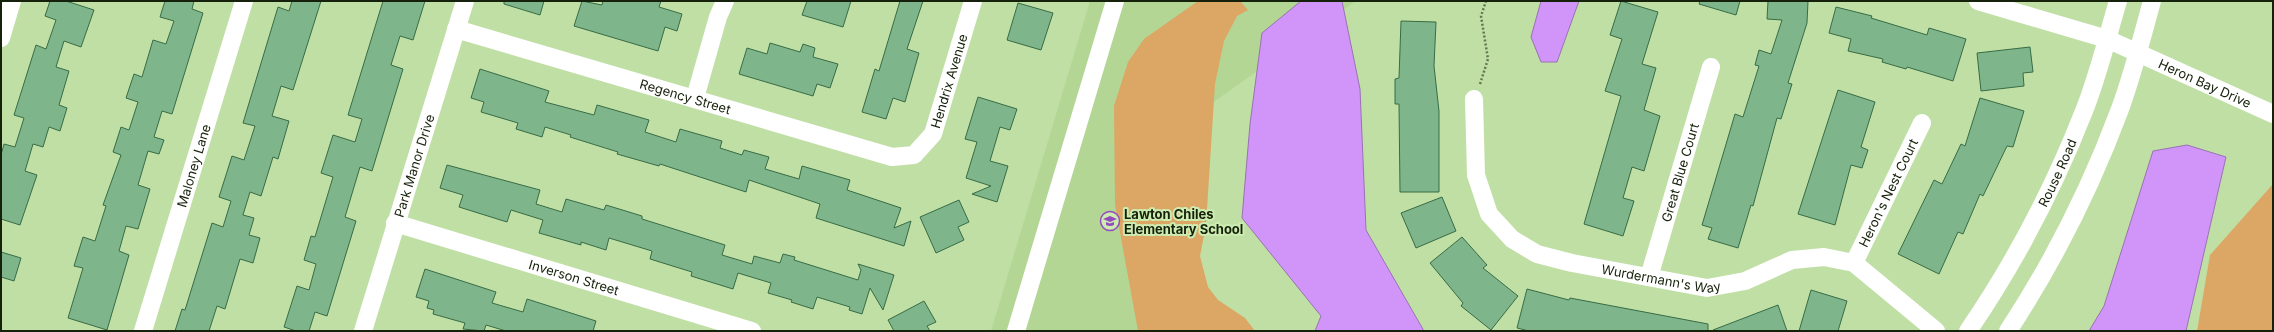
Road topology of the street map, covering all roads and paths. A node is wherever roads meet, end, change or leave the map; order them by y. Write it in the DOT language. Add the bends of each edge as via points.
graph roads {
  1 [pos="12,1"];
  2 [pos="244,1"];
  3 [pos="465,1"];
  4 [pos="725,1"];
  5 [pos="973,1"];
  6 [pos="1115,1"];
  7 [pos="1486,1"];
  8 [pos="1978,1"];
  9 [pos="2118,1"];
  10 [pos="2152,1"];
  11 [pos="456,29"];
  12 [pos="1,38"];
  13 [pos="2107,39"];
  14 [pos="2138,52"];
  15 [pos="1711,67"];
  16 [pos="695,98"];
  17 [pos="1474,99"];
  18 [pos="2273,114"];
  19 [pos="1922,124"];
  20 [pos="914,155"];
  21 [pos="395,223"];
  22 [pos="1854,263"];
  23 [pos="1649,277"];
  24 [pos="143,331"];
  25 [pos="363,331"];
  26 [pos="752,331"];
  27 [pos="1016,331"];
  28 [pos="1936,331"];
  29 [pos="1968,331"];
  30 [pos="2008,331"];
  1 -- 12 [label="street"];
  2 -- 24 [label="street, Maloney Lane"];
  3 -- 11 [label="street, Park Manor Drive"];
  4 -- 16 [label="street"];
  5 -- 20 [label="street, Hendrix Avenue" via="933,134"];
  6 -- 27 [label="street"];
  7 -- 17 [label="path" via="1481,16 1488,60"];
  8 -- 13 [label="street, Heron Bay Drive"];
  9 -- 13 [label="street, Rouse Road"];
  10 -- 14 [label="street"];
  11 -- 16 [label="street, Regency Street"];
  11 -- 21 [label="street, Park Manor Drive"];
  13 -- 14 [label="street, Heron Bay Drive"];
  13 -- 29 [label="street, Rouse Road" via="2084,110 2057,177 2005,276"];
  14 -- 18 [label="street, Heron Bay Drive"];
  14 -- 30 [label="street" via="2121,108 2086,194 2039,285"];
  15 -- 23 [label="street, Great Blue Court"];
  16 -- 20 [label="street, Regency Street" via="892,157"];
  17 -- 23 [label="street, Wurdermann's Way" via="1476,175 1489,214 1512,239 1537,254"];
  19 -- 22 [label="street, Heron's Nest Court"];
  21 -- 25 [label="street, Park Manor Drive"];
  21 -- 26 [label="street, Inverson Street"];
  22 -- 23 [label="street, Wurdermann's Way" via="1824,257 1792,260 1744,281 1707,288"];
  22 -- 28 [label="street, Wurdermann's Way"];
}
